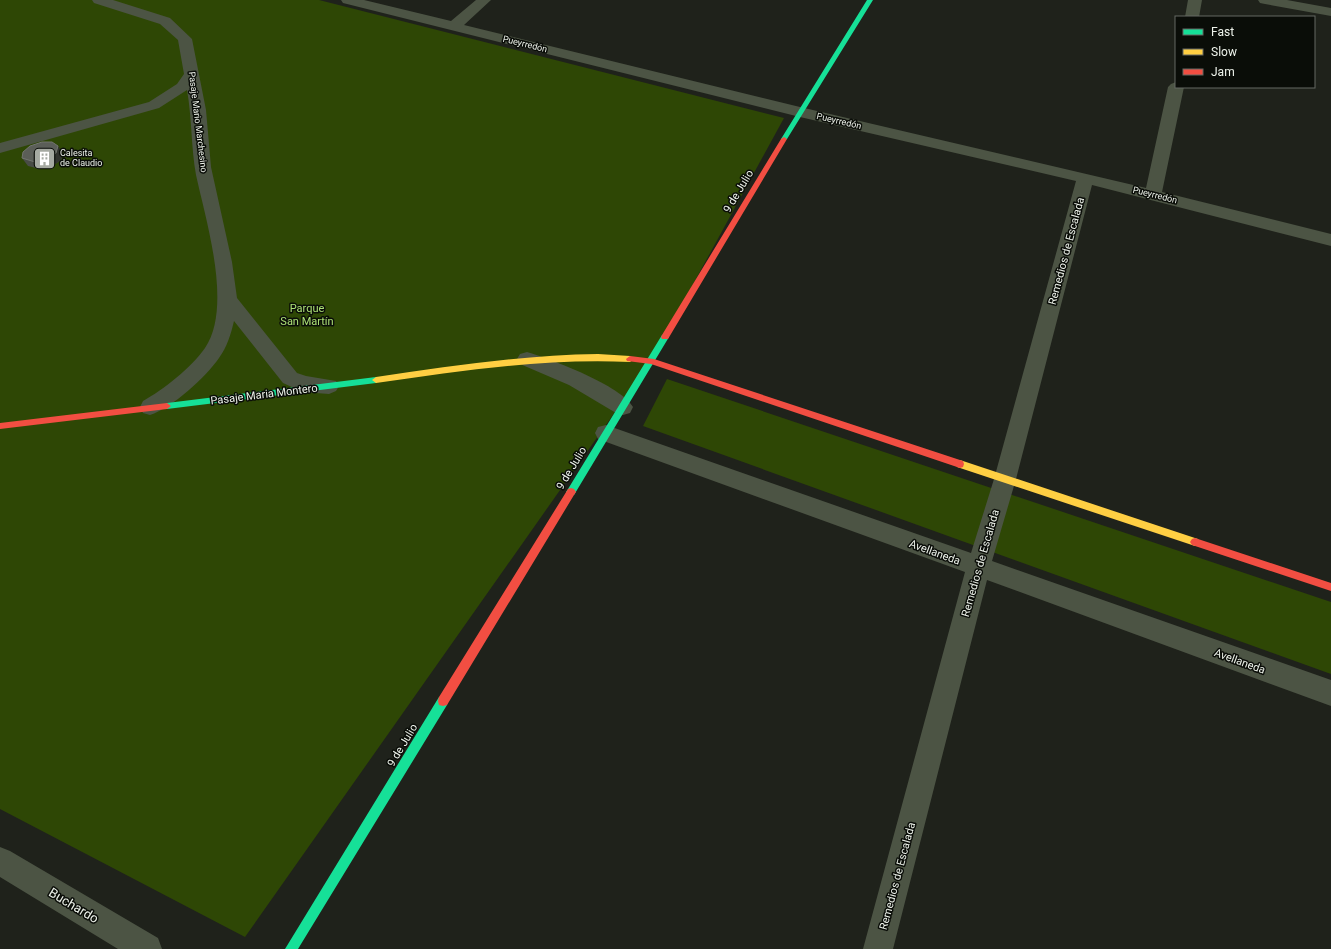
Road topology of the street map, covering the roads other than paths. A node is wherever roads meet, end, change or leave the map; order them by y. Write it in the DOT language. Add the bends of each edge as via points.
graph roads {
  1 [pos="348,0"];
  2 [pos="484,0"];
  3 [pos="870,0"];
  4 [pos="1195,0"];
  5 [pos="1265,0"];
  6 [pos="104,1"];
  7 [pos="1331,12"];
  8 [pos="1192,16"];
  9 [pos="454,26"];
  10 [pos="192,73"];
  11 [pos="1176,88"];
  12 [pos="154,105"];
  13 [pos="198,108"];
  14 [pos="800,112"];
  15 [pos="0,148"];
  16 [pos="1085,178"];
  17 [pos="1153,195"];
  18 [pos="1331,240"];
  19 [pos="228,300"];
  20 [pos="527,359"];
  21 [pos="651,361"];
  22 [pos="332,386"];
  23 [pos="150,407"];
  24 [pos="623,407"];
  25 [pos="0,426"];
  26 [pos="606,433"];
  27 [pos="1005,479"];
  28 [pos="978,567"];
  29 [pos="1331,587"];
  30 [pos="1331,693"];
  31 [pos="0,861"];
  32 [pos="147,949"];
  33 [pos="291,949"];
  34 [pos="878,949"];
  1 -- 9 [label="street, Pueyrredón"];
  2 -- 9 [label="street"];
  3 -- 14 [label="street, 9 de Julio"];
  4 -- 8 [label="street"];
  5 -- 7 [label="street"];
  6 -- 10 [label="street, Pasaje Mario Marchesino" via="165,21 185,39"];
  9 -- 14 [label="street, Pueyrredón"];
  10 -- 12 [label="street" via="182,86"];
  10 -- 13 [label="street, Pasaje Mario Marchesino"];
  11 -- 17 [label="street"];
  12 -- 13 [label="street" via="183,104"];
  12 -- 15 [label="street"];
  13 -- 19 [label="street, Pasaje Mario Marchesino" via="203,167 223,262"];
  14 -- 16 [label="street, Pueyrredón"];
  14 -- 21 [label="street, 9 de Julio"];
  16 -- 17 [label="street, Pueyrredón"];
  16 -- 27 [label="street, Remedios de Escalada"];
  17 -- 18 [label="street, Pueyrredón"];
  19 -- 22 [label="street" via="290,378 303,384"];
  19 -- 23 [label="street, Pasaje Mario Marchesino" via="222,330 212,353 161,401"];
  20 -- 21 [label="street, Pasaje Maria Montero" via="594,356"];
  20 -- 22 [label="street, Pasaje Maria Montero"];
  20 -- 24 [label="street, Pasaje Maria Montero" via="566,373 602,392"];
  21 -- 24 [label="street, 9 de Julio"];
  21 -- 27 [label="street"];
  22 -- 23 [label="street, Pasaje Maria Montero"];
  23 -- 25 [label="street, Pasaje Maria Montero"];
  24 -- 26 [label="street, 9 de Julio"];
  26 -- 28 [label="street, Avellaneda"];
  26 -- 33 [label="street, 9 de Julio"];
  27 -- 28 [label="street, Remedios de Escalada"];
  27 -- 29 [label="street"];
  28 -- 30 [label="street, Avellaneda"];
  28 -- 34 [label="street, Remedios de Escalada"];
  31 -- 32 [label="street, Buchardo"];
}
